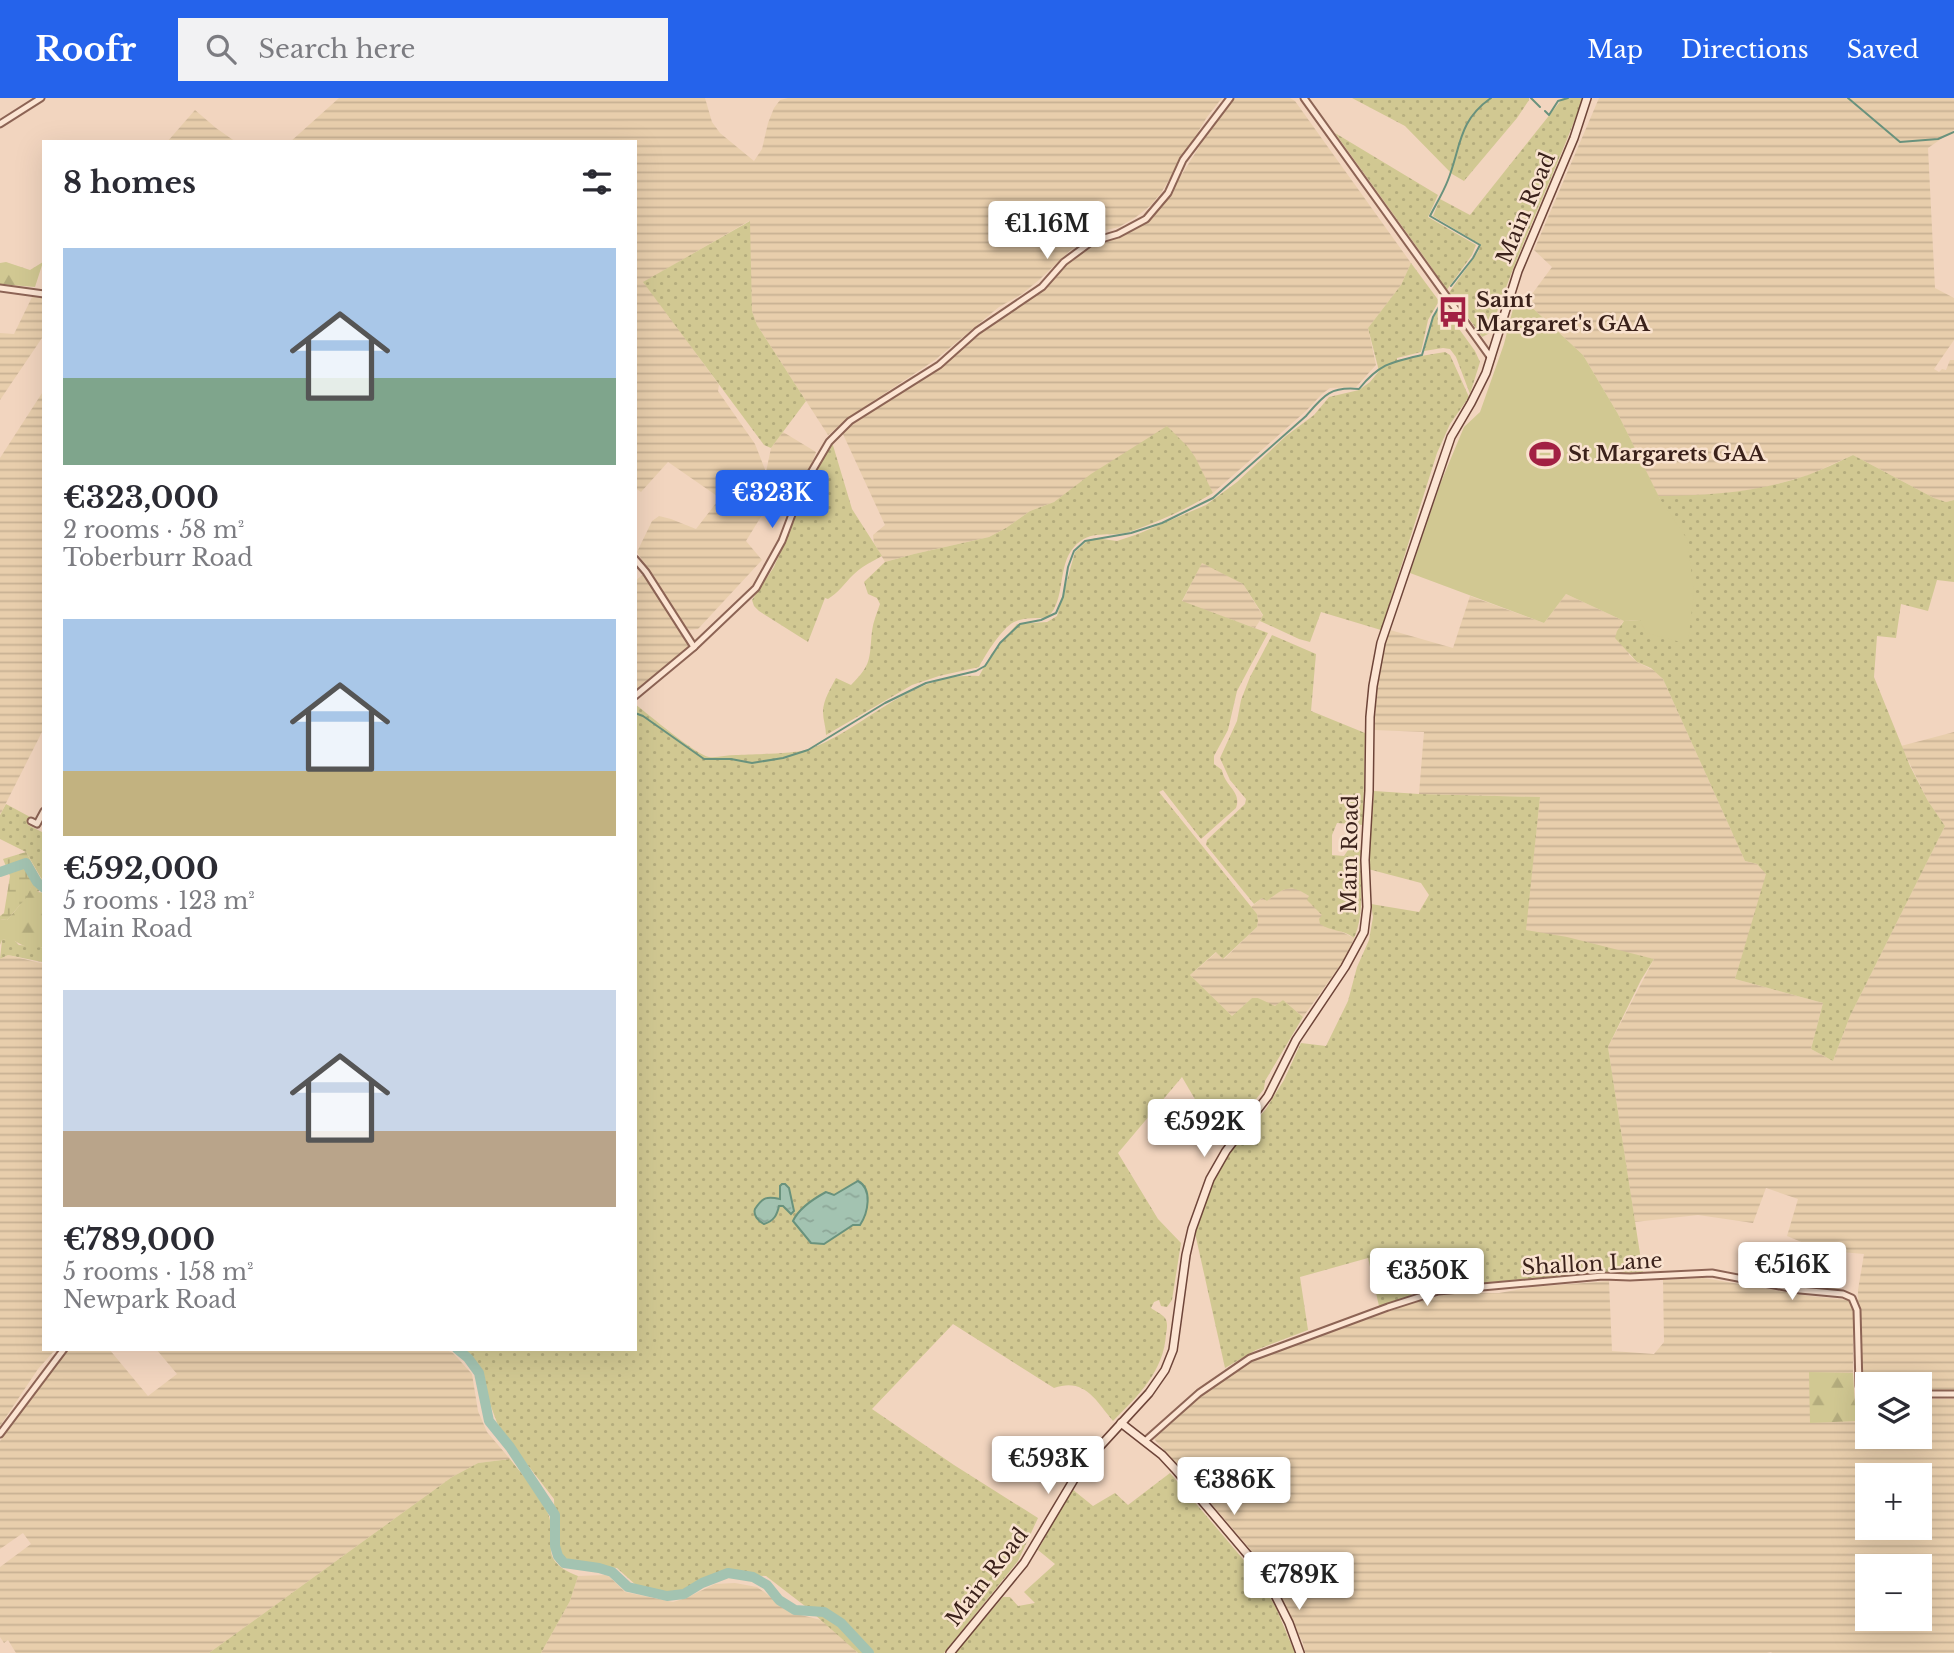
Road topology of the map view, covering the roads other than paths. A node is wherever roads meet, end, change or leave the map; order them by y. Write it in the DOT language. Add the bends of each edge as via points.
graph roads {
  1 [pos="41,98"];
  2 [pos="1230,98"];
  3 [pos="1304,98"];
  4 [pos="1587,100"];
  5 [pos="0,124"];
  6 [pos="0,288"];
  7 [pos="42,294"];
  8 [pos="1491,358"];
  9 [pos="637,561"];
  10 [pos="694,647"];
  11 [pos="637,694"];
  12 [pos="42,815"];
  13 [pos="31,821"];
  14 [pos="62,1351"];
  15 [pos="1859,1372"];
  16 [pos="1932,1394"];
  17 [pos="1954,1394"];
  18 [pos="1121,1423"];
  19 [pos="0,1434"];
  20 [pos="1145,1441"];
  21 [pos="950,1653"];
  22 [pos="1300,1653"];
  1 -- 5 [label="street"];
  2 -- 10 [label="street" via="1146,219 1091,242 1064,262 1042,287 977,331 939,365 839,430 802,488 782,541 756,588"];
  3 -- 8 [label="street"];
  4 -- 8 [label="main road, Main Road" via="1518,271"];
  6 -- 7 [label="street"];
  8 -- 18 [label="main road, Main Road" via="1451,437 1376,662 1370,718 1364,932 1296,1040 1268,1096 1210,1180 1186,1255 1170,1357 1149,1393"];
  9 -- 10 [label="street"];
  10 -- 11 [label="street"];
  12 -- 13 [label="street" via="37,824"];
  14 -- 19 [label="street"];
  15 -- 20 [label="street, Shallon Lane" via="1857,1310 1852,1298 1843,1294 1712,1273 1603,1276 1447,1289 1250,1358 1199,1393"];
  16 -- 17 [label="street"];
  18 -- 20 [label="main road"];
  18 -- 21 [label="main road, Main Road" via="1083,1466 1024,1563"];
  20 -- 22 [label="main road" via="1175,1469 1259,1568 1276,1595"];
}
